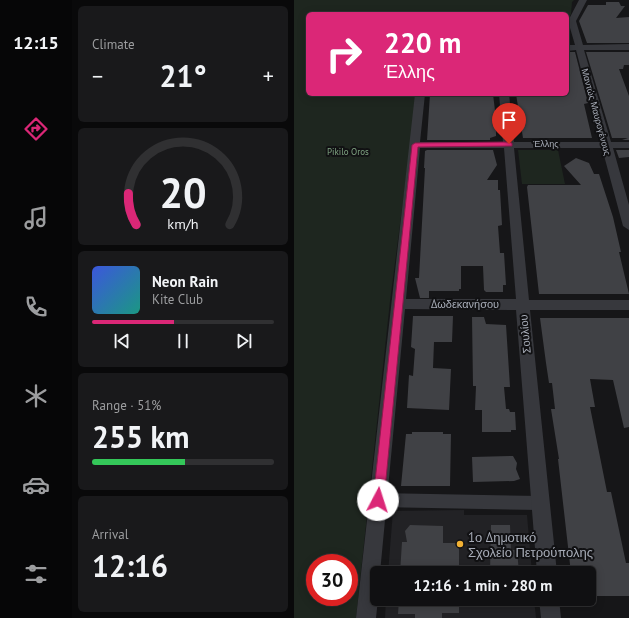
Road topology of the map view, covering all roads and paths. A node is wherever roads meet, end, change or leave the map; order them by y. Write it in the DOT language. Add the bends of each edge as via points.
graph roads {
  1 [pos="583,0"];
  2 [pos="569,48"];
  3 [pos="578,48"];
  4 [pos="629,48"];
  5 [pos="420,96"];
  6 [pos="504,96"];
  7 [pos="509,144"];
  8 [pos="415,145"];
  9 [pos="605,145"];
  10 [pos="629,145"];
  11 [pos="629,226"];
  12 [pos="397,304"];
  13 [pos="522,304"];
  14 [pos="629,305"];
  15 [pos="378,500"];
  16 [pos="540,503"];
  17 [pos="546,566"];
  18 [pos="550,606"];
  19 [pos="366,618"];
  20 [pos="551,618"];
  1 -- 3 [label="street, Μαντώς Μαυρογένους" via="572,21"];
  2 -- 3 [label="street"];
  3 -- 4 [label="street"];
  3 -- 9 [label="street, Μαντώς Μαυρογένους"];
  5 -- 8 [label="street"];
  6 -- 7 [label="street, Σουλίου"];
  7 -- 8 [label="street, Έλλης"];
  7 -- 9 [label="street, Έλλης"];
  7 -- 13 [label="street, Σουλίου"];
  8 -- 12 [label="street"];
  9 -- 10 [label="street, Έλλης"];
  9 -- 11 [label="street, Μαντώς Μαυρογένους"];
  12 -- 13 [label="street, Δωδεκανήσου"];
  12 -- 15 [label="street"];
  13 -- 14 [label="street, Δωδεκανήσου"];
  13 -- 16 [label="street, Σουλίου"];
  15 -- 16 [label="street"];
  15 -- 19 [label="street"];
  16 -- 17 [label="street, Σουλίου"];
  18 -- 20 [label="street"];
}
